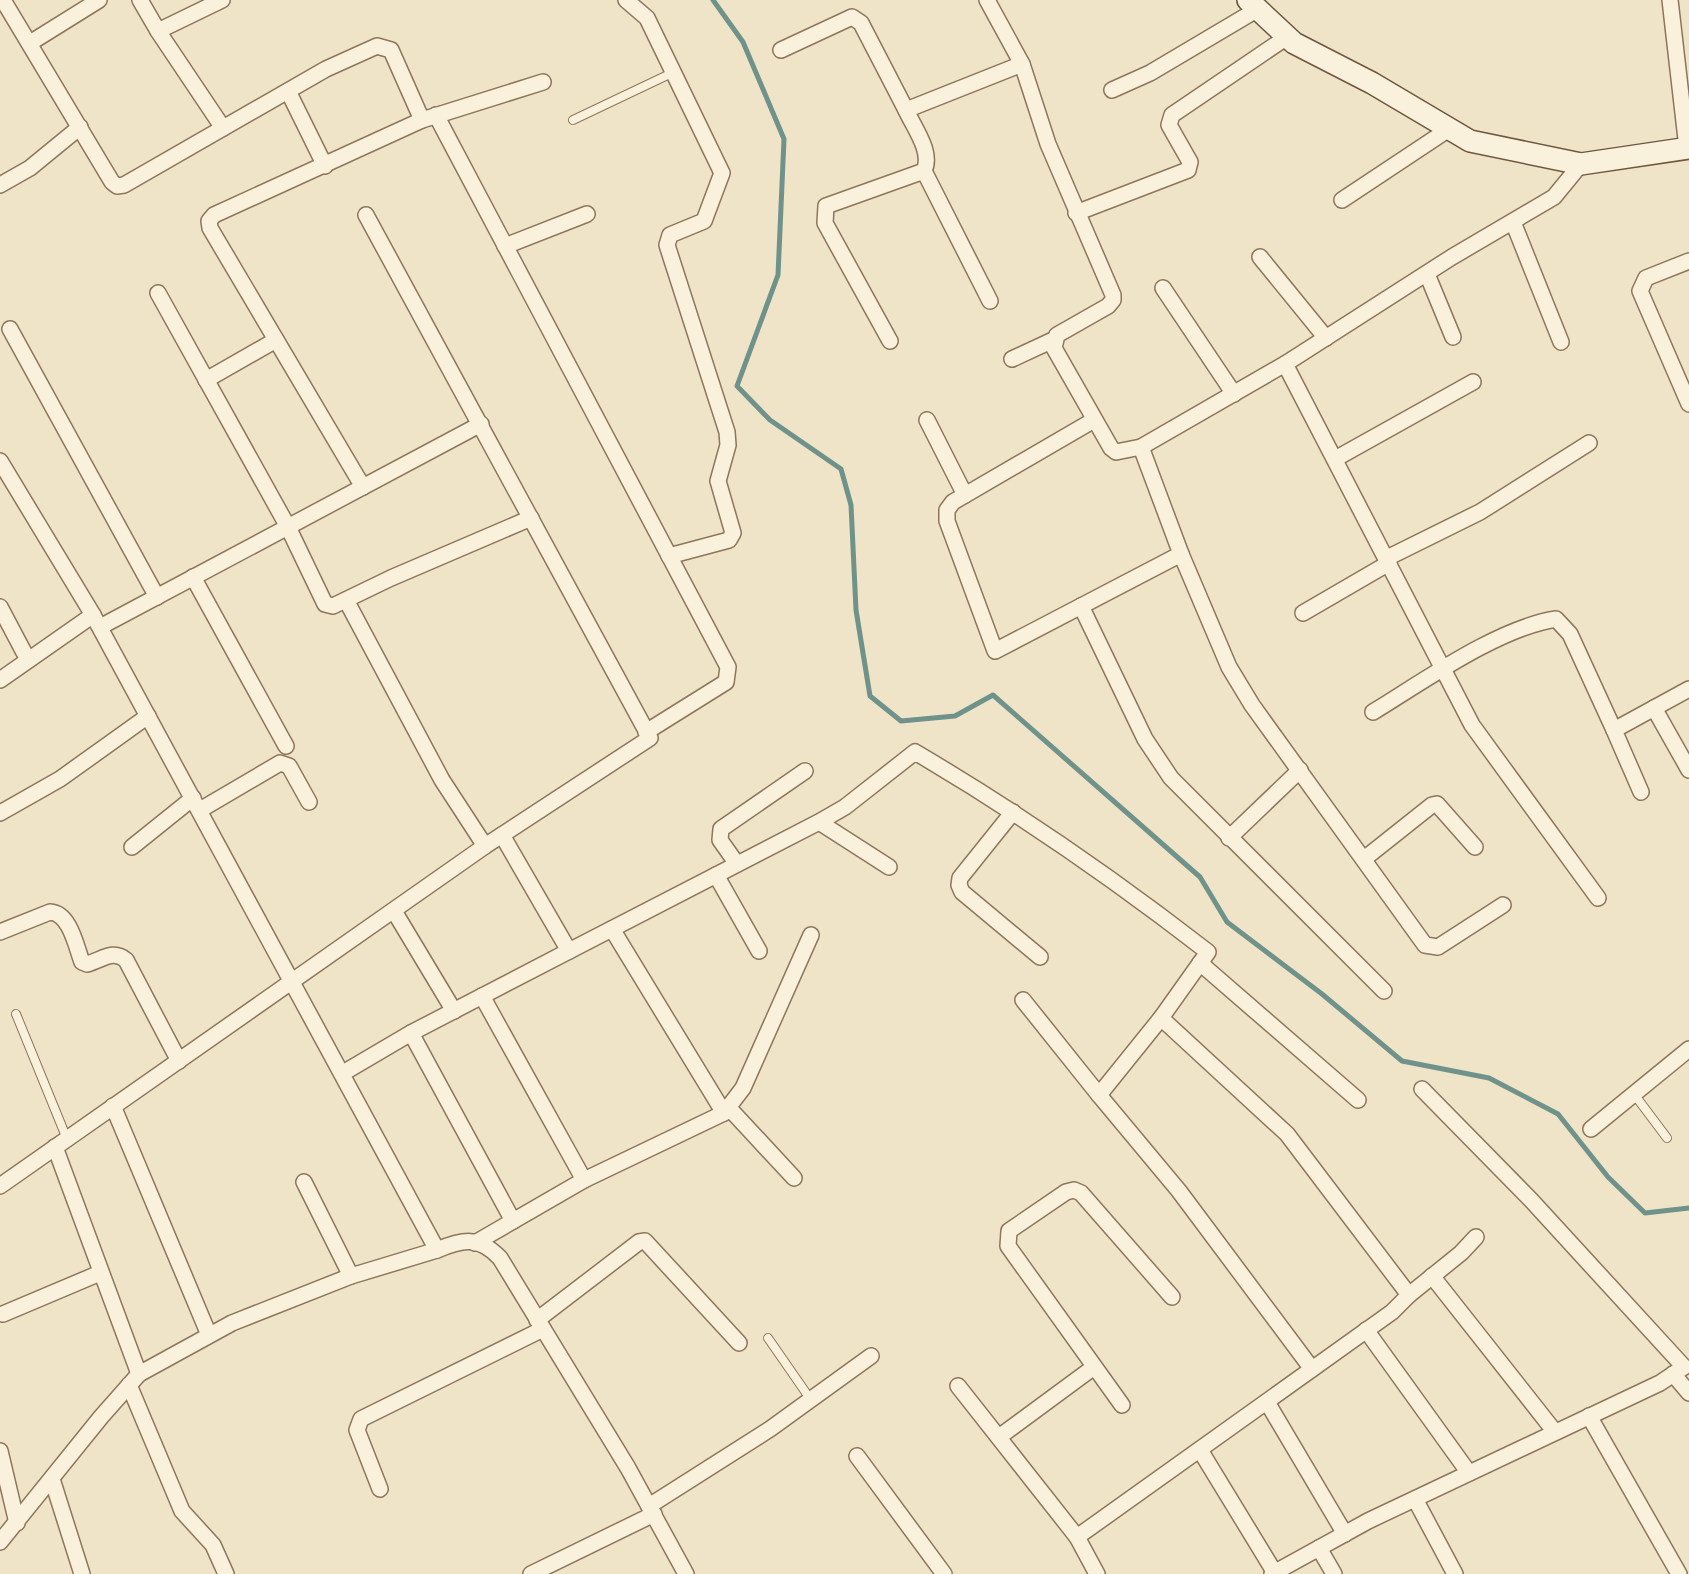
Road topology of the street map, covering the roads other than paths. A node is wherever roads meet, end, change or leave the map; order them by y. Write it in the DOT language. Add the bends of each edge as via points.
graph roads {
  1 [pos="3,0"];
  2 [pos="99,0"];
  3 [pos="140,0"];
  4 [pos="222,0"];
  5 [pos="626,0"];
  6 [pos="987,0"];
  7 [pos="1670,0"];
  8 [pos="1253,5"];
  9 [pos="158,31"];
  10 [pos="1287,37"];
  11 [pos="30,43"];
  12 [pos="782,50"];
  13 [pos="1022,64"];
  14 [pos="674,72"];
  15 [pos="543,82"];
  16 [pos="288,90"];
  17 [pos="1112,90"];
  18 [pos="906,110"];
  19 [pos="429,118"];
  20 [pos="573,120"];
  21 [pos="80,127"];
  22 [pos="224,128"];
  23 [pos="1449,129"];
  24 [pos="1688,148"];
  25 [pos="1581,164"];
  26 [pos="325,166"];
  27 [pos="924,171"];
  28 [pos="0,185"];
  29 [pos="1342,200"];
  30 [pos="1076,213"];
  31 [pos="586,214"];
  32 [pos="366,215"];
  33 [pos="1513,222"];
  34 [pos="505,246"];
  35 [pos="1260,257"];
  36 [pos="1689,261"];
  37 [pos="1427,274"];
  38 [pos="1163,288"];
  39 [pos="158,293"];
  40 [pos="990,301"];
  41 [pos="10,329"];
  42 [pos="1453,337"];
  43 [pos="1326,338"];
  44 [pos="276,340"];
  45 [pos="1053,340"];
  46 [pos="890,341"];
  47 [pos="1561,342"];
  48 [pos="1012,359"];
  49 [pos="1285,364"];
  50 [pos="206,380"];
  51 [pos="1473,382"];
  52 [pos="1234,393"];
  53 [pos="1689,404"];
  54 [pos="927,420"];
  55 [pos="1094,420"];
  56 [pos="481,424"];
  57 [pos="1589,443"];
  58 [pos="1141,447"];
  59 [pos="1335,459"];
  60 [pos="0,461"];
  61 [pos="363,487"];
  62 [pos="965,495"];
  63 [pos="531,518"];
  64 [pos="288,527"];
  65 [pos="1181,554"];
  66 [pos="669,556"];
  67 [pos="1388,561"];
  68 [pos="193,577"];
  69 [pos="157,597"];
  70 [pos="346,600"];
  71 [pos="1081,606"];
  72 [pos="0,607"];
  73 [pos="1303,614"];
  74 [pos="96,621"];
  75 [pos="28,660"];
  76 [pos="1444,670"];
  77 [pos="0,680"];
  78 [pos="1689,689"];
  79 [pos="1654,708"];
  80 [pos="1373,712"];
  81 [pos="148,716"];
  82 [pos="1614,730"];
  83 [pos="646,732"];
  84 [pos="286,746"];
  85 [pos="1300,770"];
  86 [pos="1689,770"];
  87 [pos="805,771"];
  88 [pos="1641,792"];
  89 [pos="309,802"];
  90 [pos="196,804"];
  91 [pos="1013,812"];
  92 [pos="0,813"];
  93 [pos="819,822"];
  94 [pos="502,835"];
  95 [pos="1229,838"];
  96 [pos="485,846"];
  97 [pos="132,847"];
  98 [pos="1475,847"];
  99 [pos="1364,859"];
  100 [pos="737,864"];
  101 [pos="889,867"];
  102 [pos="716,875"];
  103 [pos="1598,898"];
  104 [pos="1503,905"];
  105 [pos="394,911"];
  106 [pos="612,928"];
  107 [pos="0,932"];
  108 [pos="811,935"];
  109 [pos="569,951"];
  110 [pos="759,951"];
  111 [pos="1040,957"];
  112 [pos="1200,963"];
  113 [pos="294,982"];
  114 [pos="1384,991"];
  115 [pos="482,996"];
  116 [pos="1023,1000"];
  117 [pos="454,1011"];
  118 [pos="16,1014"];
  119 [pos="1161,1018"];
  120 [pos="411,1033"];
  121 [pos="1689,1049"];
  122 [pos="179,1061"];
  123 [pos="343,1073"];
  124 [pos="1422,1089"];
  125 [pos="1634,1094"];
  126 [pos="1099,1095"];
  127 [pos="1358,1100"];
  128 [pos="113,1107"];
  129 [pos="726,1111"];
  130 [pos="1591,1129"];
  131 [pos="1667,1138"];
  132 [pos="61,1143"];
  133 [pos="794,1178"];
  134 [pos="584,1180"];
  135 [pos="304,1182"];
  136 [pos="0,1186"];
  137 [pos="513,1221"];
  138 [pos="1476,1237"];
  139 [pos="475,1243"];
  140 [pos="437,1250"];
  141 [pos="100,1273"];
  142 [pos="351,1276"];
  143 [pos="1432,1276"];
  144 [pos="1409,1295"];
  145 [pos="1172,1297"];
  146 [pos="3,1314"];
  147 [pos="540,1324"];
  148 [pos="1366,1330"];
  149 [pos="209,1335"];
  150 [pos="768,1338"];
  151 [pos="739,1343"];
  152 [pos="871,1356"];
  153 [pos="1094,1367"];
  154 [pos="1312,1369"];
  155 [pos="1673,1374"];
  156 [pos="134,1379"];
  157 [pos="957,1386"];
  158 [pos="1689,1393"];
  159 [pos="811,1400"];
  160 [pos="1267,1402"];
  161 [pos="1122,1405"];
  162 [pos="1589,1416"];
  163 [pos="1555,1432"];
  164 [pos="999,1437"];
  165 [pos="1200,1450"];
  166 [pos="0,1451"];
  167 [pos="857,1455"];
  168 [pos="1469,1473"];
  169 [pos="52,1479"];
  170 [pos="380,1489"];
  171 [pos="1415,1499"];
  172 [pos="652,1510"];
  173 [pos="17,1523"];
  174 [pos="1345,1534"];
  175 [pos="1077,1537"];
  176 [pos="0,1542"];
  177 [pos="1319,1548"];
  178 [pos="537,1573"];
  179 [pos="1274,1573"];
  180 [pos="82,1574"];
  181 [pos="226,1574"];
  182 [pos="686,1574"];
  183 [pos="944,1574"];
  184 [pos="1096,1574"];
  185 [pos="1334,1574"];
  186 [pos="1455,1574"];
  187 [pos="1679,1574"];
  1 -- 11 [label="street"];
  2 -- 11 [label="street"];
  3 -- 9 [label="street"];
  4 -- 9 [label="street"];
  5 -- 14 [label="street" via="647,18"];
  6 -- 13 [label="street"];
  7 -- 24 [label="street"];
  8 -- 10 [label="street"];
  8 -- 17 [label="street" via="1150,73"];
  9 -- 22 [label="street"];
  10 -- 23 [label="street"];
  10 -- 30 [label="street" via="1172,115 1169,125 1190,162 1188,170"];
  11 -- 21 [label="street"];
  12 -- 18 [label="street" via="852,17 861,23"];
  13 -- 18 [label="street"];
  13 -- 30 [label="street"];
  14 -- 20 [label="lane"];
  14 -- 66 [label="street" via="722,172 704,221 670,235 667,245 728,432 729,445 718,481 733,533 729,540"];
  15 -- 19 [label="street"];
  16 -- 19 [label="street" via="363,50 385,46 391,50"];
  16 -- 22 [label="street"];
  16 -- 26 [label="street"];
  18 -- 27 [label="street" via="924,148 928,162"];
  19 -- 26 [label="street"];
  19 -- 34 [label="street"];
  21 -- 22 [label="street" via="117,186"];
  21 -- 28 [label="street" via="30,168"];
  23 -- 25 [label="street" via="1470,141"];
  23 -- 29 [label="street"];
  24 -- 25 [label="street"];
  25 -- 33 [label="street" via="1554,197"];
  26 -- 44 [label="street" via="214,215 209,221"];
  27 -- 40 [label="street"];
  27 -- 46 [label="street" via="826,206 824,213 825,223"];
  30 -- 45 [label="street" via="1113,300"];
  31 -- 34 [label="street"];
  32 -- 56 [label="street"];
  33 -- 37 [label="street"];
  33 -- 47 [label="street"];
  34 -- 66 [label="street"];
  35 -- 43 [label="street"];
  36 -- 53 [label="street" via="1647,278 1640,291"];
  37 -- 42 [label="street"];
  37 -- 43 [label="street"];
  38 -- 52 [label="street"];
  39 -- 50 [label="street"];
  41 -- 69 [label="street"];
  43 -- 49 [label="street"];
  44 -- 50 [label="street"];
  44 -- 61 [label="street"];
  45 -- 48 [label="street"];
  45 -- 55 [label="street"];
  49 -- 52 [label="street"];
  49 -- 59 [label="street"];
  50 -- 64 [label="street"];
  51 -- 59 [label="street"];
  52 -- 58 [label="street"];
  54 -- 62 [label="street"];
  55 -- 58 [label="street" via="1116,452"];
  55 -- 62 [label="street"];
  56 -- 61 [label="street"];
  56 -- 63 [label="street"];
  57 -- 67 [label="street" via="1480,512"];
  58 -- 65 [label="street"];
  59 -- 67 [label="street"];
  60 -- 74 [label="street"];
  61 -- 64 [label="street"];
  62 -- 71 [label="street" via="947,510 947,521 995,651"];
  63 -- 70 [label="street"];
  63 -- 83 [label="street"];
  64 -- 68 [label="street"];
  64 -- 70 [label="street" via="325,604 333,606"];
  65 -- 71 [label="street"];
  65 -- 85 [label="street" via="1229,667"];
  66 -- 83 [label="street" via="729,675 726,682"];
  67 -- 73 [label="street"];
  67 -- 76 [label="street"];
  68 -- 69 [label="street"];
  68 -- 84 [label="street"];
  69 -- 74 [label="street"];
  70 -- 96 [label="street" via="442,780"];
  71 -- 95 [label="street" via="1158,761"];
  72 -- 75 [label="street"];
  74 -- 75 [label="street"];
  74 -- 81 [label="street"];
  75 -- 77 [label="street"];
  76 -- 80 [label="street"];
  76 -- 82 [label="street" via="1535,622 1556,619 1570,634"];
  76 -- 103 [label="street" via="1472,725"];
  78 -- 79 [label="street"];
  79 -- 82 [label="street"];
  79 -- 86 [label="street"];
  81 -- 90 [label="street"];
  81 -- 92 [label="street" via="60,779"];
  82 -- 88 [label="street"];
  83 -- 94 [label="street" via="650,738"];
  85 -- 95 [label="street"];
  85 -- 99 [label="street"];
  87 -- 100 [label="street" via="721,829 720,840"];
  89 -- 90 [label="street" via="289,766 280,763"];
  90 -- 97 [label="street"];
  90 -- 113 [label="street"];
  91 -- 93 [label="street" via="915,752"];
  91 -- 111 [label="street" via="958,885"];
  91 -- 112 [label="street" via="1137,897 1208,952"];
  93 -- 100 [label="street"];
  93 -- 101 [label="street"];
  94 -- 96 [label="street"];
  94 -- 109 [label="street"];
  95 -- 114 [label="street"];
  96 -- 105 [label="street"];
  98 -- 99 [label="street" via="1437,804"];
  99 -- 104 [label="street" via="1431,948"];
  100 -- 102 [label="street"];
  102 -- 106 [label="street"];
  102 -- 110 [label="street"];
  105 -- 113 [label="street"];
  105 -- 117 [label="street"];
  106 -- 109 [label="street"];
  106 -- 129 [label="street"];
  107 -- 122 [label="street" via="50,912 58,913 65,918 82,962 120,954"];
  108 -- 129 [label="street" via="743,1088"];
  109 -- 115 [label="street"];
  112 -- 119 [label="street"];
  112 -- 127 [label="street"];
  113 -- 122 [label="street"];
  113 -- 123 [label="street"];
  115 -- 117 [label="street"];
  115 -- 134 [label="street"];
  116 -- 126 [label="street"];
  117 -- 120 [label="street"];
  118 -- 132 [label="lane"];
  119 -- 126 [label="street"];
  119 -- 144 [label="street" via="1287,1134"];
  120 -- 123 [label="street"];
  120 -- 137 [label="street"];
  121 -- 125 [label="street"];
  122 -- 128 [label="street"];
  123 -- 140 [label="street"];
  124 -- 155 [label="street" via="1531,1200 1684,1367"];
  125 -- 130 [label="street"];
  125 -- 131 [label="lane"];
  126 -- 154 [label="street" via="1179,1191"];
  128 -- 132 [label="street"];
  128 -- 149 [label="street"];
  129 -- 133 [label="street"];
  129 -- 134 [label="street"];
  132 -- 136 [label="street"];
  132 -- 141 [label="street"];
  134 -- 137 [label="street"];
  135 -- 142 [label="street"];
  137 -- 139 [label="street"];
  138 -- 143 [label="street"];
  139 -- 140 [label="street" via="464,1239"];
  139 -- 147 [label="street" via="490,1248 500,1258"];
  140 -- 142 [label="street"];
  141 -- 146 [label="street"];
  141 -- 156 [label="street"];
  142 -- 149 [label="street"];
  143 -- 144 [label="street"];
  143 -- 163 [label="street"];
  144 -- 148 [label="street"];
  145 -- 153 [label="street" via="1081,1193 1074,1190 1009,1231 1008,1246"];
  147 -- 151 [label="street" via="645,1241"];
  147 -- 170 [label="street" via="362,1419 357,1430"];
  147 -- 172 [label="street"];
  148 -- 154 [label="street"];
  148 -- 168 [label="street"];
  149 -- 156 [label="street"];
  150 -- 159 [label="lane"];
  152 -- 159 [label="street"];
  153 -- 161 [label="street"];
  153 -- 164 [label="street"];
  154 -- 160 [label="street"];
  155 -- 158 [label="street"];
  155 -- 162 [label="street"];
  156 -- 169 [label="street"];
  156 -- 181 [label="street" via="182,1511 213,1545"];
  157 -- 164 [label="street"];
  159 -- 172 [label="street"];
  160 -- 165 [label="street"];
  160 -- 174 [label="street"];
  162 -- 163 [label="street"];
  162 -- 187 [label="street"];
  163 -- 168 [label="street"];
  164 -- 175 [label="street"];
  165 -- 175 [label="street"];
  165 -- 179 [label="street"];
  166 -- 173 [label="street"];
  167 -- 183 [label="street"];
  168 -- 171 [label="street"];
  169 -- 173 [label="street"];
  169 -- 180 [label="street"];
  171 -- 174 [label="street"];
  171 -- 186 [label="street"];
  172 -- 178 [label="street"];
  172 -- 182 [label="street"];
  173 -- 176 [label="street"];
  174 -- 177 [label="street"];
  175 -- 184 [label="street"];
  177 -- 179 [label="street"];
  177 -- 185 [label="street"];
}
